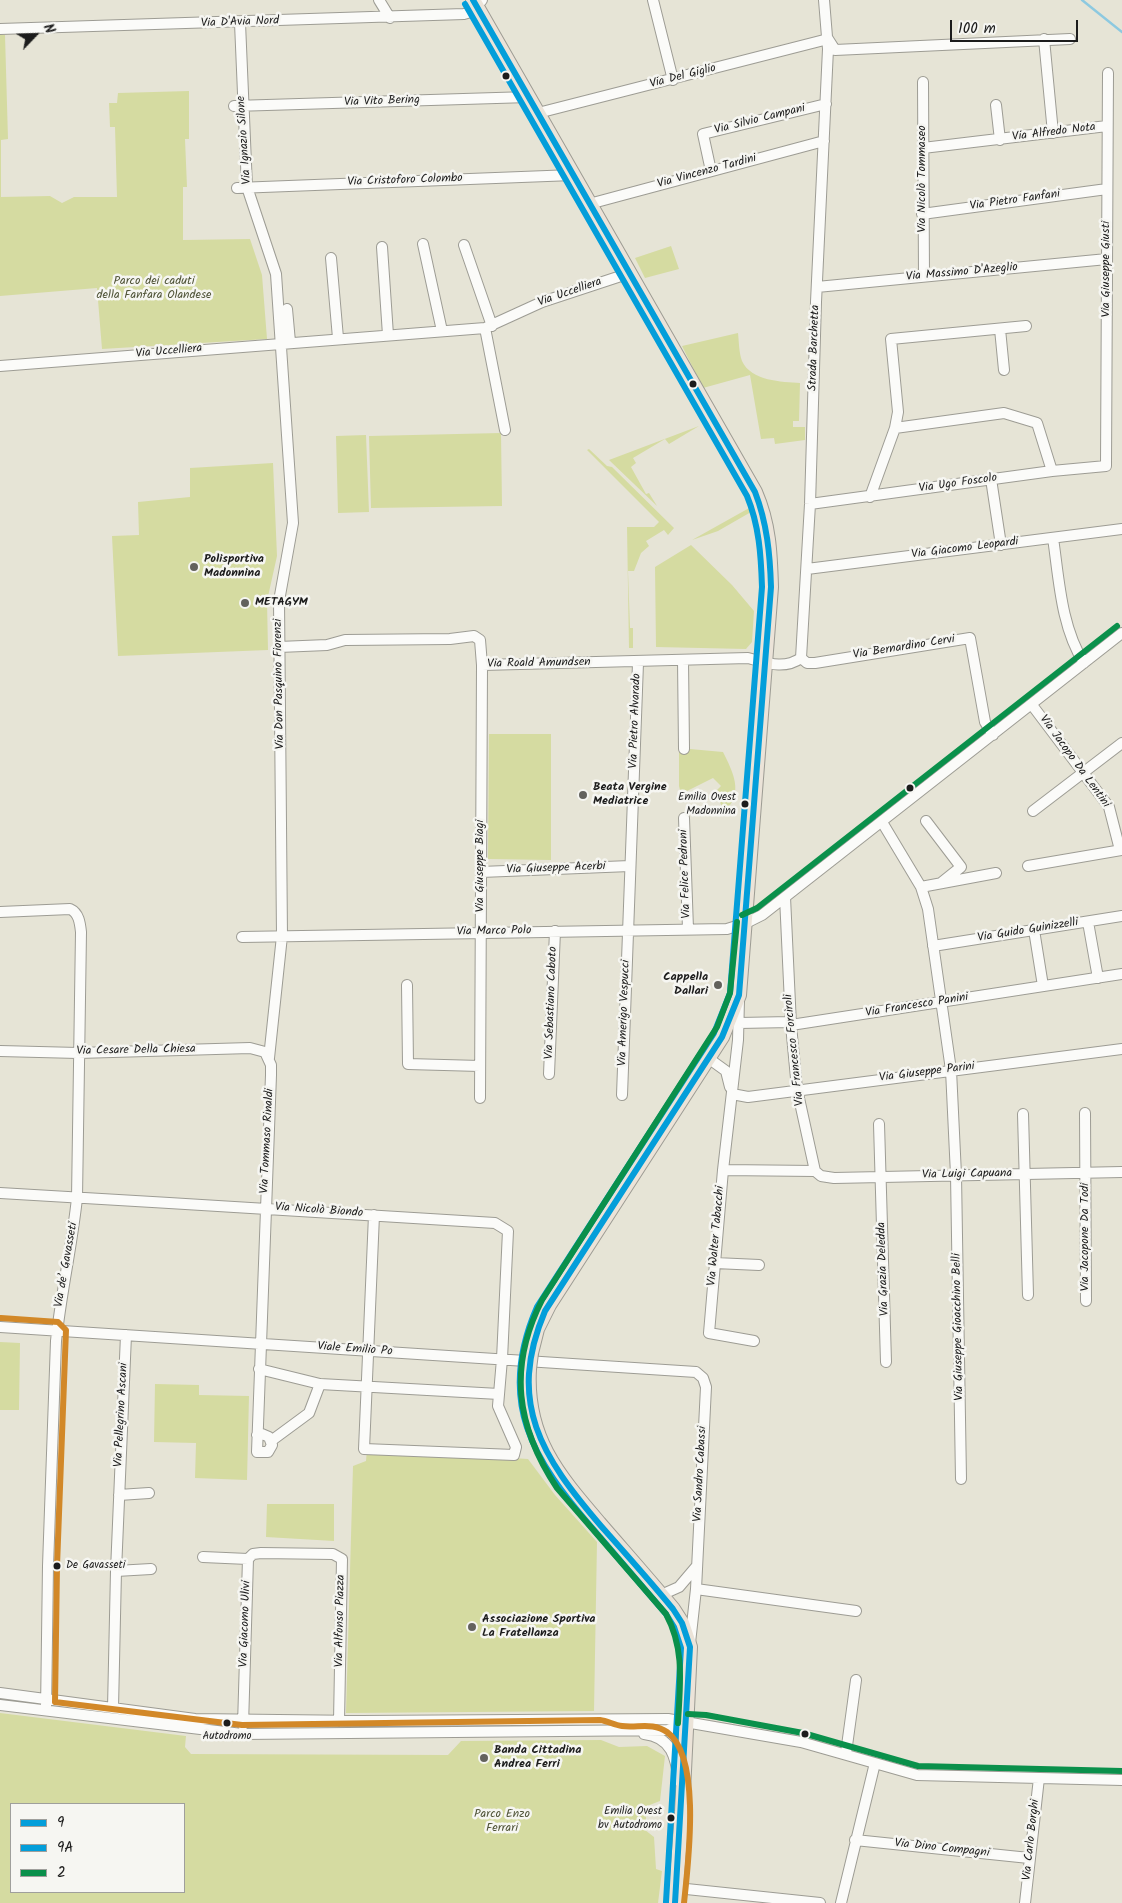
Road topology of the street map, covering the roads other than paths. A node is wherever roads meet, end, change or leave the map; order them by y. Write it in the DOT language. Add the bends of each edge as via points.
graph roads {
  1 [pos="379,0"];
  2 [pos="653,0"];
  3 [pos="824,0"];
  4 [pos="477,2"];
  5 [pos="390,18"];
  6 [pos="240,23"];
  7 [pos="0,29"];
  8 [pos="1070,38"];
  9 [pos="828,39"];
  10 [pos="1044,40"];
  11 [pos="1108,73"];
  12 [pos="673,80"];
  13 [pos="923,82"];
  14 [pos="529,97"];
  15 [pos="826,104"];
  16 [pos="996,105"];
  17 [pos="238,106"];
  18 [pos="538,113"];
  19 [pos="1107,126"];
  20 [pos="1053,133"];
  21 [pos="1000,140"];
  22 [pos="824,141"];
  23 [pos="923,148"];
  24 [pos="711,171"];
  25 [pos="573,175"];
  26 [pos="242,187"];
  27 [pos="1107,189"];
  28 [pos="589,204"];
  29 [pos="922,214"];
  30 [pos="423,244"];
  31 [pos="464,244"];
  32 [pos="382,247"];
  33 [pos="331,258"];
  34 [pos="1107,259"];
  35 [pos="630,273"];
  36 [pos="924,276"];
  37 [pos="817,287"];
  38 [pos="287,309"];
  39 [pos="1026,326"];
  40 [pos="488,327"];
  41 [pos="1000,329"];
  42 [pos="442,331"];
  43 [pos="388,335"];
  44 [pos="338,338"];
  45 [pos="285,342"];
  46 [pos="0,366"];
  47 [pos="1004,370"];
  48 [pos="895,428"];
  49 [pos="505,430"];
  50 [pos="1106,466"];
  51 [pos="1052,471"];
  52 [pos="991,479"];
  53 [pos="870,497"];
  54 [pos="810,504"];
  55 [pos="1122,529"];
  56 [pos="1053,538"];
  57 [pos="1001,545"];
  58 [pos="807,569"];
  59 [pos="1122,633"];
  60 [pos="279,647"];
  61 [pos="801,658"];
  62 [pos="683,660"];
  63 [pos="638,662"];
  64 [pos="765,663"];
  65 [pos="1084,664"];
  66 [pos="482,665"];
  67 [pos="1032,705"];
  68 [pos="993,735"];
  69 [pos="1122,743"];
  70 [pos="684,748"];
  71 [pos="1083,772"];
  72 [pos="1033,811"];
  73 [pos="684,818"];
  74 [pos="926,821"];
  75 [pos="882,822"];
  76 [pos="1121,850"];
  77 [pos="630,866"];
  78 [pos="1028,866"];
  79 [pos="481,872"];
  80 [pos="996,872"];
  81 [pos="941,883"];
  82 [pos="921,886"];
  83 [pos="785,897"];
  84 [pos="0,912"];
  85 [pos="1122,916"];
  86 [pos="1088,922"];
  87 [pos="746,923"];
  88 [pos="688,929"];
  89 [pos="628,930"];
  90 [pos="1034,930"];
  91 [pos="555,931"];
  92 [pos="480,933"];
  93 [pos="282,936"];
  94 [pos="242,937"];
  95 [pos="934,946"];
  96 [pos="1122,974"];
  97 [pos="1098,978"];
  98 [pos="407,985"];
  99 [pos="1043,986"];
  100 [pos="740,995"];
  101 [pos="941,1002"];
  102 [pos="739,1023"];
  103 [pos="791,1024"];
  104 [pos="722,1037"];
  105 [pos="1122,1049"];
  106 [pos="0,1051"];
  107 [pos="78,1053"];
  108 [pos="269,1058"];
  109 [pos="708,1058"];
  110 [pos="480,1066"];
  111 [pos="951,1070"];
  112 [pos="549,1074"];
  113 [pos="797,1089"];
  114 [pos="732,1094"];
  115 [pos="622,1095"];
  116 [pos="480,1098"];
  117 [pos="1085,1113"];
  118 [pos="1023,1114"];
  119 [pos="879,1124"];
  120 [pos="723,1170"];
  121 [pos="815,1171"];
  122 [pos="1085,1172"];
  123 [pos="1122,1172"];
  124 [pos="1025,1174"];
  125 [pos="956,1175"];
  126 [pos="881,1177"];
  127 [pos="0,1192"];
  128 [pos="77,1198"];
  129 [pos="264,1208"];
  130 [pos="374,1215"];
  131 [pos="715,1262"];
  132 [pos="759,1265"];
  133 [pos="1028,1295"];
  134 [pos="1086,1301"];
  135 [pos="0,1327"];
  136 [pos="57,1331"];
  137 [pos="126,1335"];
  138 [pos="754,1341"];
  139 [pos="259,1343"];
  140 [pos="366,1350"];
  141 [pos="502,1358"];
  142 [pos="886,1362"];
  143 [pos="259,1369"];
  144 [pos="705,1382"];
  145 [pos="320,1384"];
  146 [pos="365,1386"];
  147 [pos="499,1394"];
  148 [pos="257,1435"];
  149 [pos="272,1441"];
  150 [pos="962,1479"];
  151 [pos="149,1493"];
  152 [pos="118,1495"];
  153 [pos="203,1557"];
  154 [pos="248,1560"];
  155 [pos="696,1567"];
  156 [pos="151,1569"];
  157 [pos="116,1571"];
  158 [pos="696,1589"];
  159 [pos="661,1595"];
  160 [pos="856,1611"];
  161 [pos="690,1647"];
  162 [pos="856,1680"];
  163 [pos="0,1693"];
  164 [pos="0,1705"];
  165 [pos="46,1705"];
  166 [pos="687,1707"];
  167 [pos="113,1708"];
  168 [pos="195,1718"];
  169 [pos="243,1719"];
  170 [pos="668,1719"];
  171 [pos="339,1721"];
  172 [pos="687,1723"];
  173 [pos="445,1726"];
  174 [pos="362,1727"];
  175 [pos="195,1729"];
  176 [pos="607,1729"];
  177 [pos="242,1734"];
  178 [pos="846,1753"];
  179 [pos="875,1763"];
  180 [pos="1039,1778"];
  181 [pos="1122,1780"];
  182 [pos="682,1812"];
  183 [pos="856,1840"];
  184 [pos="1029,1858"];
  185 [pos="677,1888"];
  186 [pos="675,1903"];
  187 [pos="820,1903"];
  188 [pos="841,1903"];
  189 [pos="1025,1903"];
  1 -- 5 [label="street"];
  2 -- 12 [label="street"];
  3 -- 9 [label="street, Strada Barchetta"];
  4 -- 5 [label="street, Via D'Avia Nord" via="471,12 464,14"];
  4 -- 14 [label="main road"];
  5 -- 6 [label="street, Via D'Avia Nord"];
  6 -- 7 [label="street, Via D'Avia Nord"];
  6 -- 17 [label="street, Via Ignazio Silone"];
  8 -- 10 [label="street"];
  9 -- 10 [label="street" via="835,50"];
  9 -- 12 [label="street, Via Del Giglio"];
  9 -- 15 [label="street, Strada Barchetta"];
  10 -- 20 [label="street"];
  11 -- 19 [label="street, Via Giuseppe Giusti"];
  12 -- 18 [label="street, Via Del Giglio"];
  13 -- 23 [label="street, Via Nicolò Tommaseo"];
  14 -- 17 [label="street, Via Vito Bering"];
  14 -- 18 [label="main road"];
  15 -- 22 [label="street, Strada Barchetta"];
  15 -- 24 [label="street, Via Silvio Campani" via="703,134"];
  16 -- 21 [label="street, Via Alfredo Nota"];
  17 -- 26 [label="street, Via Ignazio Silone"];
  18 -- 25 [label="main road"];
  19 -- 20 [label="street, Via Alfredo Nota"];
  19 -- 27 [label="street, Via Giuseppe Giusti"];
  20 -- 21 [label="street, Via Alfredo Nota"];
  21 -- 23 [label="street, Via Alfredo Nota"];
  22 -- 24 [label="street, Via Vincenzo Tardini"];
  22 -- 37 [label="street, Strada Barchetta"];
  23 -- 29 [label="street, Via Nicolò Tommaseo"];
  24 -- 28 [label="street, Via Vincenzo Tardini"];
  25 -- 26 [label="street, Via Cristoforo Colombo"];
  25 -- 28 [label="main road"];
  26 -- 45 [label="street, Via Ignazio Silone" via="276,274"];
  27 -- 29 [label="street, Via Pietro Fanfani"];
  27 -- 34 [label="street, Via Giuseppe Giusti"];
  28 -- 35 [label="main road"];
  29 -- 36 [label="street, Via Nicolò Tommaseo"];
  30 -- 42 [label="street"];
  31 -- 40 [label="street"];
  32 -- 43 [label="street"];
  33 -- 44 [label="street"];
  34 -- 36 [label="street, Via Massimo D'Azeglio"];
  34 -- 50 [label="street, Via Giuseppe Giusti"];
  35 -- 40 [label="street, Via Uccelliera" via="542,302"];
  35 -- 64 [label="main road" via="761,506 768,530 771,587"];
  36 -- 37 [label="street, Via Massimo D'Azeglio"];
  37 -- 54 [label="street, Strada Barchetta"];
  38 -- 45 [label="street"];
  39 -- 41 [label="street"];
  40 -- 42 [label="street, Via Uccelliera"];
  40 -- 49 [label="street"];
  41 -- 47 [label="street"];
  41 -- 48 [label="street" via="891,339 898,412"];
  42 -- 43 [label="street, Via Uccelliera"];
  43 -- 44 [label="street, Via Uccelliera"];
  44 -- 45 [label="street, Via Uccelliera"];
  45 -- 46 [label="street, Via Uccelliera"];
  45 -- 60 [label="street, Via Don Pasquino Fiorenzi" via="292,537 279,601"];
  48 -- 51 [label="street" via="1004,413 1037,423"];
  48 -- 53 [label="street"];
  50 -- 51 [label="street, Via Ugo Foscolo"];
  51 -- 52 [label="street, Via Ugo Foscolo"];
  52 -- 53 [label="street, Via Ugo Foscolo"];
  52 -- 57 [label="street"];
  53 -- 54 [label="street, Via Ugo Foscolo"];
  54 -- 58 [label="street, Strada Barchetta"];
  55 -- 56 [label="street, Via Giacomo Leopardi"];
  56 -- 57 [label="street, Via Giacomo Leopardi"];
  56 -- 65 [label="street" via="1062,602 1075,650"];
  57 -- 58 [label="street, Via Giacomo Leopardi"];
  58 -- 61 [label="street, Strada Barchetta"];
  59 -- 65 [label="street, Via Marco Polo"];
  60 -- 66 [label="street, Via Roald Amundsen" via="327,645 345,640 474,636 481,643"];
  60 -- 93 [label="street, Via Don Pasquino Fiorenzi"];
  61 -- 64 [label="street" via="778,666"];
  61 -- 68 [label="street, Via Bernardino Cervi" via="807,663 815,663 970,638 986,722"];
  62 -- 63 [label="street, Via Roald Amundsen"];
  62 -- 64 [label="street, Via Roald Amundsen" via="748,658"];
  62 -- 70 [label="street"];
  63 -- 66 [label="street, Via Roald Amundsen"];
  63 -- 77 [label="street, Via Pietro Alvarado"];
  64 -- 87 [label="main road"];
  65 -- 67 [label="street, Via Marco Polo"];
  66 -- 79 [label="street, Via Giuseppe Biagi"];
  67 -- 68 [label="street, Via Marco Polo"];
  67 -- 71 [label="street, Via Jacopo Da Lentini"];
  68 -- 75 [label="street, Via Marco Polo"];
  69 -- 71 [label="street"];
  71 -- 72 [label="street"];
  71 -- 76 [label="street, Via Jacopo Da Lentini" via="1110,807"];
  73 -- 88 [label="street, Via Felice Pedroni"];
  74 -- 81 [label="street" via="961,867"];
  75 -- 82 [label="street, Via Giuseppe Gioacchino Belli"];
  75 -- 83 [label="street, Via Marco Polo"];
  76 -- 78 [label="street"];
  77 -- 79 [label="street, Via Giuseppe Acerbi"];
  77 -- 89 [label="street, Via Pietro Alvarado"];
  79 -- 92 [label="street, Via Giuseppe Biagi"];
  80 -- 81 [label="street"];
  81 -- 82 [label="street"];
  82 -- 95 [label="street, Via Giuseppe Gioacchino Belli"];
  83 -- 87 [label="street, Via Marco Polo"];
  83 -- 103 [label="street, Via Francesco Forciroli"];
  84 -- 107 [label="street, Via de’ Gavasseti" via="59,908 75,911 81,932"];
  85 -- 86 [label="street, Via Guido Guinizzelli"];
  86 -- 90 [label="street, Via Guido Guinizzelli"];
  86 -- 97 [label="street"];
  87 -- 88 [label="street, Via Marco Polo" via="727,928"];
  87 -- 100 [label="main road"];
  88 -- 89 [label="street, Via Marco Polo"];
  89 -- 91 [label="street, Via Marco Polo"];
  89 -- 115 [label="street, Via Amerigo Vespucci"];
  90 -- 95 [label="street, Via Guido Guinizzelli"];
  90 -- 99 [label="street"];
  91 -- 92 [label="street, Via Marco Polo"];
  91 -- 112 [label="street, Via Sebastiano Caboto"];
  92 -- 93 [label="street, Via Marco Polo"];
  92 -- 110 [label="street, Via Giuseppe Biagi"];
  93 -- 94 [label="street, Via Marco Polo"];
  93 -- 108 [label="street, Via Don Pasquino Fiorenzi"];
  95 -- 101 [label="street, Via Giuseppe Gioacchino Belli"];
  96 -- 97 [label="street, Via Francesco Panini"];
  97 -- 99 [label="street, Via Francesco Panini"];
  98 -- 110 [label="street" via="408,1064"];
  99 -- 101 [label="street, Via Francesco Panini"];
  100 -- 102 [label="street, Via Walter Tabacchi"];
  100 -- 104 [label="main road"];
  101 -- 103 [label="street, Via Francesco Panini"];
  101 -- 111 [label="street, Via Giuseppe Gioacchino Belli"];
  102 -- 103 [label="street, Via Francesco Panini"];
  102 -- 114 [label="street, Via Walter Tabacchi"];
  103 -- 113 [label="street, Via Francesco Forciroli"];
  104 -- 109 [label="main road"];
  104 -- 114 [label="street, Via Walter Tabacchi" via="730,1044 733,1053"];
  105 -- 111 [label="street, Via Giuseppe Parini"];
  106 -- 107 [label="street, Via Cesare Della Chiesa"];
  107 -- 108 [label="street, Via Cesare Della Chiesa" via="250,1048 265,1052"];
  107 -- 128 [label="street, Via de’ Gavasseti"];
  108 -- 129 [label="street, Via Tommaso Rinaldi" via="271,1075"];
  109 -- 114 [label="street, Via Walter Tabacchi" via="726,1071"];
  109 -- 159 [label="main road, bridge" via="583,1249 541,1320 529,1369 531,1414 547,1455 564,1482"];
  110 -- 116 [label="street, Via Giuseppe Biagi"];
  111 -- 113 [label="street, Via Giuseppe Parini"];
  111 -- 125 [label="street, Via Giuseppe Gioacchino Belli"];
  113 -- 114 [label="street, Via Giuseppe Parini" via="748,1097"];
  113 -- 121 [label="street, Via Francesco Forciroli"];
  114 -- 120 [label="street, Via Walter Tabacchi"];
  117 -- 122 [label="street, Via Jacopone Da Todi"];
  118 -- 124 [label="street"];
  119 -- 126 [label="street, Via Grazia Deledda"];
  120 -- 121 [label="street"];
  120 -- 131 [label="street, Via Walter Tabacchi"];
  121 -- 126 [label="street, Via Luigi Capuana" via="834,1178"];
  122 -- 123 [label="street, Via Luigi Capuana"];
  122 -- 124 [label="street, Via Luigi Capuana"];
  122 -- 134 [label="street, Via Jacopone Da Todi"];
  124 -- 125 [label="street, Via Luigi Capuana"];
  124 -- 133 [label="street"];
  125 -- 126 [label="street, Via Luigi Capuana"];
  125 -- 150 [label="street, Via Giuseppe Gioacchino Belli"];
  126 -- 142 [label="street, Via Grazia Deledda"];
  127 -- 128 [label="street, Via Nicolò Biondo"];
  128 -- 129 [label="street, Via Nicolò Biondo"];
  128 -- 136 [label="street, Via de’ Gavasseti"];
  129 -- 130 [label="street, Via Nicolò Biondo"];
  129 -- 139 [label="street, Via Tommaso Rinaldi"];
  130 -- 140 [label="street"];
  130 -- 141 [label="street, Via Nicolò Biondo" via="495,1223 508,1231"];
  131 -- 132 [label="street"];
  131 -- 138 [label="street, Via Walter Tabacchi" via="709,1333"];
  135 -- 136 [label="street, Viale Emilio Po"];
  136 -- 137 [label="street, Viale Emilio Po"];
  136 -- 165 [label="street, Via de’ Gavasseti"];
  137 -- 139 [label="street, Viale Emilio Po"];
  137 -- 152 [label="street, Via Pellegrino Ascani"];
  139 -- 140 [label="street, Viale Emilio Po"];
  139 -- 143 [label="street, Via Tommaso Rinaldi"];
  140 -- 141 [label="street, Viale Emilio Po"];
  140 -- 146 [label="street"];
  141 -- 144 [label="street, Viale Emilio Po" via="688,1371 700,1375"];
  141 -- 147 [label="street"];
  143 -- 145 [label="street"];
  143 -- 148 [label="street, Via Tommaso Rinaldi"];
  144 -- 155 [label="street, Via Sandro Cabassi"];
  145 -- 146 [label="street"];
  145 -- 149 [label="street" via="309,1414"];
  146 -- 147 [label="street"];
  146 -- 147 [label="street" via="364,1449 510,1456 517,1450 498,1406"];
  148 -- 149 [label="street" via="266,1435"];
  148 -- 149 [label="street" via="256,1452 270,1449"];
  151 -- 152 [label="street"];
  152 -- 157 [label="street, Via Pellegrino Ascani"];
  153 -- 154 [label="street"];
  154 -- 169 [label="street, Via Giacomo Ulivi"];
  154 -- 171 [label="street, Via Alfonso Piazza" via="253,1554 261,1553 333,1554 342,1559"];
  155 -- 158 [label="street, Via Sandro Cabassi"];
  155 -- 159 [label="street" via="679,1587"];
  156 -- 157 [label="street"];
  157 -- 167 [label="street, Via Pellegrino Ascani"];
  158 -- 160 [label="street"];
  158 -- 161 [label="street, Via Sandro Cabassi"];
  159 -- 161 [label="main road" via="682,1622"];
  161 -- 166 [label="main road"];
  162 -- 178 [label="street"];
  163 -- 165 [label="street"];
  164 -- 165 [label="street"];
  165 -- 167 [label="street"];
  165 -- 175 [label="street"];
  166 -- 170 [label="street"];
  166 -- 172 [label="main road"];
  167 -- 168 [label="street"];
  168 -- 169 [label="street"];
  168 -- 175 [label="street"];
  169 -- 171 [label="street"];
  169 -- 177 [label="street, Via Giacomo Ulivi"];
  170 -- 172 [label="street"];
  170 -- 173 [label="street"];
  171 -- 174 [label="street"];
  172 -- 176 [label="street" via="668,1730"];
  172 -- 178 [label="street" via="784,1738"];
  172 -- 182 [label="main road"];
  173 -- 174 [label="street"];
  173 -- 176 [label="street"];
  174 -- 177 [label="street"];
  175 -- 177 [label="street"];
  176 -- 182 [label="street" via="618,1734 655,1735 669,1746 677,1761"];
  178 -- 179 [label="street"];
  179 -- 180 [label="street" via="917,1775"];
  179 -- 183 [label="street"];
  180 -- 181 [label="street"];
  180 -- 184 [label="street, Via Carlo Borghi"];
  182 -- 185 [label="main road"];
  183 -- 184 [label="street, Via Dino Compagni"];
  183 -- 188 [label="street"];
  184 -- 189 [label="street, Via Carlo Borghi"];
  185 -- 186 [label="main road"];
  185 -- 187 [label="street"];
}
